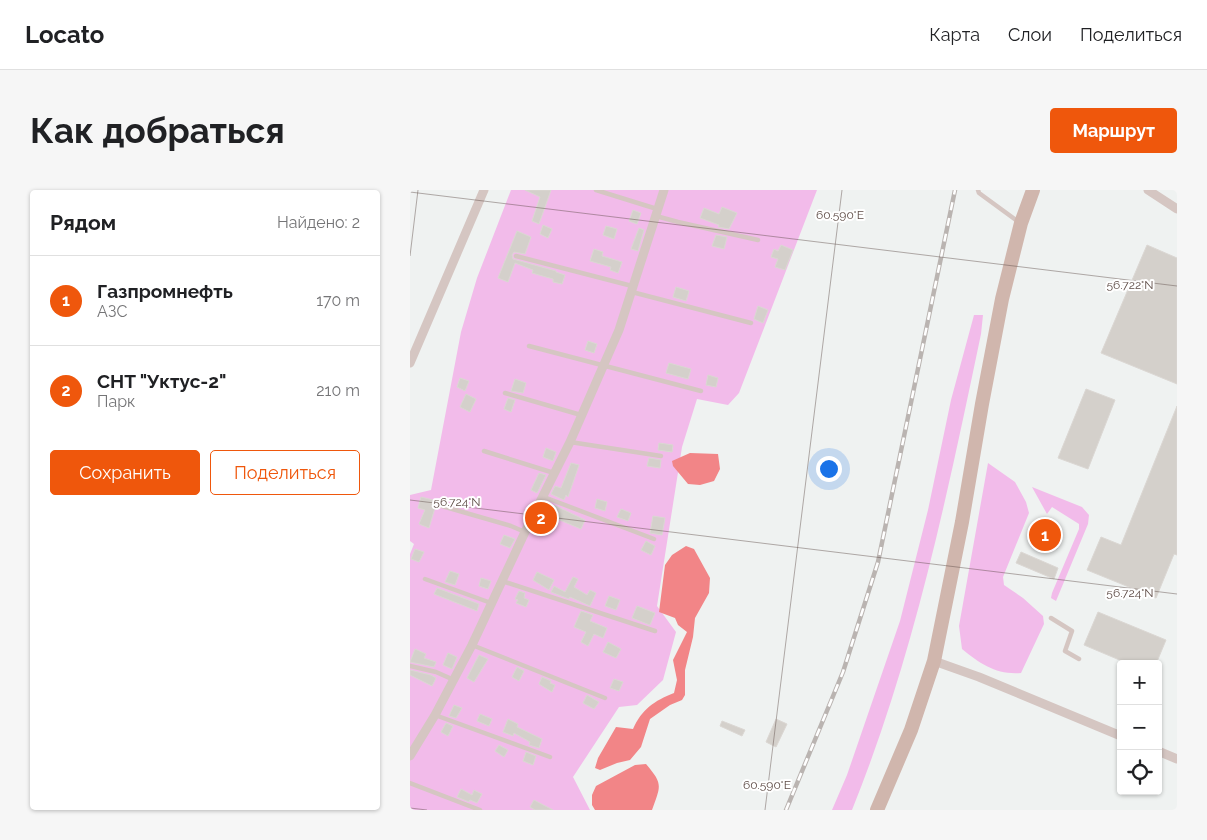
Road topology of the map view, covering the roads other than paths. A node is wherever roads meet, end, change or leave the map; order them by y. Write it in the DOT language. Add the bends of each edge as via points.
graph roads {
  1 [pos="484,190"];
  2 [pos="596,190"];
  3 [pos="664,190"];
  4 [pos="978,190"];
  5 [pos="1033,190"];
  6 [pos="1148,190"];
  7 [pos="1177,209"];
  8 [pos="656,212"];
  9 [pos="1021,224"];
  10 [pos="758,240"];
  11 [pos="516,256"];
  12 [pos="632,289"];
  13 [pos="750,323"];
  14 [pos="529,346"];
  15 [pos="411,357"];
  16 [pos="604,366"];
  17 [pos="701,391"];
  18 [pos="505,394"];
  19 [pos="581,414"];
  20 [pos="570,442"];
  21 [pos="484,451"];
  22 [pos="661,456"];
  23 [pos="554,473"];
  24 [pos="544,497"];
  25 [pos="442,506"];
  26 [pos="525,532"];
  27 [pos="654,539"];
  28 [pos="425,579"];
  29 [pos="502,581"];
  30 [pos="491,604"];
  31 [pos="1051,618"];
  32 [pos="655,631"];
  33 [pos="472,645"];
  34 [pos="1079,658"];
  35 [pos="934,661"];
  36 [pos="410,666"];
  37 [pos="454,680"];
  38 [pos="605,698"];
  39 [pos="435,715"];
  40 [pos="1117,734"];
  41 [pos="413,745"];
  42 [pos="1162,752"];
  43 [pos="410,756"];
  44 [pos="550,757"];
  45 [pos="1177,757"];
  46 [pos="410,783"];
  47 [pos="480,810"];
  48 [pos="877,810"];
  1 -- 15 [label="street"];
  2 -- 8 [label="lane"];
  3 -- 8 [label="street"];
  4 -- 9 [label="lane"];
  5 -- 9 [label="main road"];
  6 -- 7 [label="street"];
  8 -- 10 [label="lane" via="678,222"];
  8 -- 12 [label="street"];
  9 -- 35 [label="main road" via="1002,299"];
  11 -- 12 [label="lane"];
  12 -- 13 [label="lane"];
  12 -- 16 [label="street"];
  14 -- 16 [label="lane"];
  16 -- 17 [label="lane"];
  16 -- 19 [label="street"];
  18 -- 19 [label="lane"];
  19 -- 20 [label="street"];
  20 -- 22 [label="lane"];
  20 -- 23 [label="street"];
  21 -- 23 [label="lane"];
  23 -- 24 [label="street"];
  24 -- 26 [label="street"];
  24 -- 27 [label="lane"];
  25 -- 26 [label="lane"];
  26 -- 29 [label="street"];
  28 -- 30 [label="lane"];
  29 -- 30 [label="street"];
  29 -- 32 [label="lane"];
  30 -- 33 [label="street"];
  31 -- 34 [label="lane" via="1072,631 1065,651"];
  33 -- 37 [label="street"];
  33 -- 38 [label="lane"];
  35 -- 40 [label="street"];
  35 -- 48 [label="main road" via="912,730"];
  36 -- 37 [label="lane"];
  37 -- 39 [label="street"];
  39 -- 41 [label="street"];
  39 -- 44 [label="lane"];
  41 -- 43 [label="street"];
  42 -- 45 [label="street"];
  46 -- 47 [label="lane"];
}
